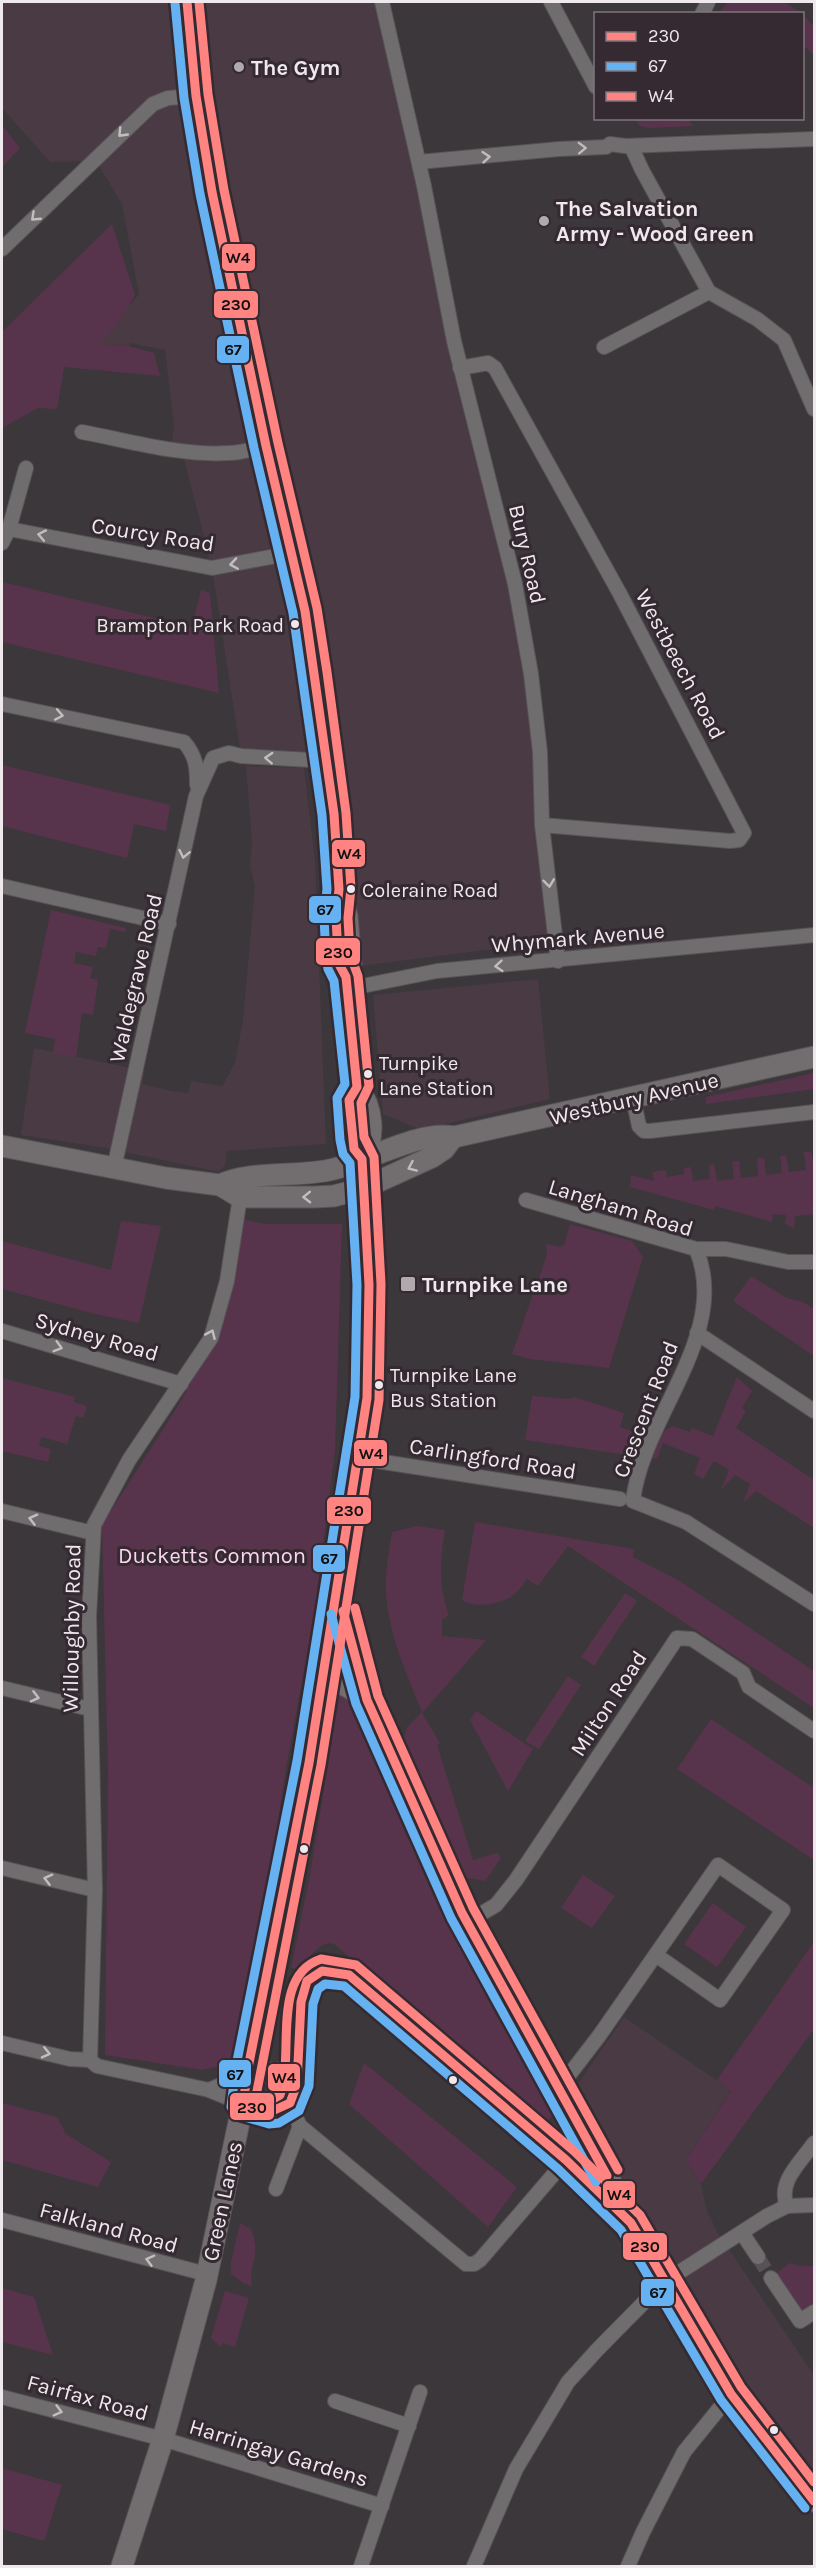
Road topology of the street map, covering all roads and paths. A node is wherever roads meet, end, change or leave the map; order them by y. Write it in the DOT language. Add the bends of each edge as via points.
graph roads {
  1 [pos="187,2"];
  2 [pos="382,2"];
  3 [pos="551,2"];
  4 [pos="594,83"];
  5 [pos="196,96"];
  6 [pos="814,139"];
  7 [pos="631,146"];
  8 [pos="419,162"];
  9 [pos="2,249"];
  10 [pos="709,292"];
  11 [pos="604,347"];
  12 [pos="460,368"];
  13 [pos="814,409"];
  14 [pos="82,432"];
  15 [pos="266,446"];
  16 [pos="26,468"];
  17 [pos="9,529"];
  18 [pos="2,543"];
  19 [pos="291,553"];
  20 [pos="2,704"];
  21 [pos="327,761"];
  22 [pos="196,796"];
  23 [pos="542,825"];
  24 [pos="2,889"];
  25 [pos="169,924"];
  26 [pos="814,935"];
  27 [pos="558,961"];
  28 [pos="346,983"];
  29 [pos="814,1057"];
  30 [pos="633,1098"];
  31 [pos="814,1112"];
  32 [pos="453,1137"];
  33 [pos="2,1146"];
  34 [pos="362,1159"];
  35 [pos="114,1168"];
  36 [pos="220,1185"];
  37 [pos="364,1188"];
  38 [pos="240,1197"];
  39 [pos="526,1200"];
  40 [pos="696,1250"];
  41 [pos="814,1262"];
  42 [pos="2,1331"];
  43 [pos="697,1333"];
  44 [pos="181,1384"];
  45 [pos="814,1411"];
  46 [pos="358,1458"];
  47 [pos="627,1500"];
  48 [pos="2,1511"];
  49 [pos="93,1533"];
  50 [pos="340,1571"];
  51 [pos="814,1604"];
  52 [pos="324,1675"];
  53 [pos="2,1688"];
  54 [pos="367,1700"];
  55 [pos="90,1709"];
  56 [pos="814,1731"];
  57 [pos="2,1868"];
  58 [pos="95,1890"];
  59 [pos="467,1922"];
  60 [pos="656,1955"];
  61 [pos="2,2043"];
  62 [pos="90,2060"];
  63 [pos="298,2061"];
  64 [pos="248,2068"];
  65 [pos="559,2088"];
  66 [pos="209,2090"];
  67 [pos="243,2104"];
  68 [pos="290,2105"];
  69 [pos="300,2126"];
  70 [pos="590,2143"];
  71 [pos="814,2143"];
  72 [pos="566,2160"];
  73 [pos="276,2189"];
  74 [pos="814,2205"];
  75 [pos="787,2206"];
  76 [pos="2,2220"];
  77 [pos="631,2223"];
  78 [pos="742,2233"];
  79 [pos="758,2257"];
  80 [pos="207,2274"];
  81 [pos="771,2278"];
  82 [pos="664,2282"];
  83 [pos="814,2312"];
  84 [pos="420,2392"];
  85 [pos="731,2394"];
  86 [pos="2,2397"];
  87 [pos="335,2401"];
  88 [pos="409,2426"];
  89 [pos="163,2439"];
  90 [pos="814,2501"];
  91 [pos="382,2506"];
  92 [pos="123,2566"];
  93 [pos="360,2566"];
  94 [pos="474,2566"];
  95 [pos="628,2566"];
  1 -- 5 [label="main road"];
  2 -- 8 [label="street, Bury Road"];
  3 -- 4 [label="street"];
  5 -- 9 [label="street, one-way" via="168,98 153,104"];
  5 -- 15 [label="main road" via="212,192"];
  6 -- 7 [label="street"];
  8 -- 7 [label="street, one-way" via="610,144"];
  7 -- 10 [label="street"];
  8 -- 12 [label="street, Bury Road"];
  10 -- 11 [label="street"];
  10 -- 13 [label="street" via="757,319 784,340"];
  12 -- 23 [label="street, Bury Road" via="514,584 531,674 540,752"];
  12 -- 23 [label="street, Westbeech Road" via="488,363 495,368 620,594 744,833 739,840 730,841"];
  14 -- 15 [label="street" via="208,454"];
  15 -- 19 [label="main road"];
  16 -- 17 [label="street"];
  17 -- 18 [label="street"];
  19 -- 17 [label="street, Courcy Road, one-way" via="212,568"];
  19 -- 21 [label="main road" via="305,611"];
  20 -- 22 [label="street, one-way" via="184,742 197,764"];
  21 -- 22 [label="street, one-way" via="229,753 213,758"];
  21 -- 28 [label="main road" via="339,889 347,916 351,964"];
  22 -- 25 [label="street, Waldegrave Road, one-way"];
  23 -- 27 [label="street, Bury Road, one-way"];
  24 -- 25 [label="street"];
  25 -- 35 [label="street, Waldegrave Road"];
  26 -- 27 [label="street, Whymark Avenue"];
  27 -- 28 [label="street, Whymark Avenue, one-way"];
  28 -- 34 [label="main road, Green Lanes" via="357,1087 349,1100 351,1139"];
  29 -- 30 [label="main road, Westbury Avenue"];
  30 -- 31 [label="street" via="639,1126 644,1131"];
  30 -- 32 [label="main road, Westbury Avenue"];
  32 -- 34 [label="main road, Westbury Avenue" via="425,1139"];
  32 -- 37 [label="main road, one-way" via="432,1157"];
  33 -- 35 [label="main road"];
  34 -- 36 [label="main road" via="335,1169 238,1179"];
  34 -- 37 [label="main road, Green Lanes"];
  35 -- 36 [label="main road"];
  36 -- 38 [label="main road"];
  37 -- 38 [label="main road, one-way" via="324,1196"];
  37 -- 46 [label="main road, Green Lanes" via="370,1351"];
  44 -- 38 [label="street, Willoughby Road, one-way" via="214,1330 227,1281"];
  39 -- 40 [label="street, Langham Road"];
  40 -- 41 [label="street" via="726,1249 788,1263"];
  40 -- 43 [label="street, Langham Road" via="706,1287"];
  42 -- 44 [label="street, Sydney Road, one-way"];
  43 -- 45 [label="street"];
  43 -- 47 [label="street, Crescent Road"];
  44 -- 49 [label="street, Willoughby Road" via="129,1460 95,1519"];
  46 -- 47 [label="street, Carlingford Road"];
  46 -- 50 [label="main road, Green Lanes"];
  47 -- 51 [label="street, Carlingford Road" via="686,1522"];
  49 -- 48 [label="street, one-way"];
  49 -- 55 [label="street, Willoughby Road" via="88,1616"];
  50 -- 52 [label="main road, Green Lanes"];
  50 -- 54 [label="main road" via="341,1604"];
  52 -- 54 [label="main road"];
  52 -- 64 [label="main road, Green Lanes"];
  53 -- 55 [label="street, one-way"];
  54 -- 59 [label="main road"];
  55 -- 58 [label="street, Willoughby Road"];
  56 -- 59 [label="street, Milton Road" via="749,1688 743,1673 692,1639 677,1638 516,1880 496,1905"];
  58 -- 57 [label="street, one-way"];
  58 -- 62 [label="street, Willoughby Road"];
  59 -- 65 [label="main road"];
  60 -- 60 [label="street" via="718,1865 783,1910 720,2000"];
  60 -- 65 [label="street"];
  61 -- 62 [label="street, one-way"];
  62 -- 66 [label="street" via="97,2066"];
  63 -- 64 [label="main road" via="277,2075"];
  63 -- 68 [label="main road" via="298,2089"];
  63 -- 72 [label="main road" via="302,1991 315,1974 337,1970 349,1975"];
  64 -- 66 [label="street" via="236,2083"];
  64 -- 67 [label="main road, Green Lanes"];
  65 -- 70 [label="main road"];
  66 -- 67 [label="street"];
  67 -- 68 [label="main road" via="273,2112"];
  67 -- 80 [label="main road, Green Lanes"];
  68 -- 69 [label="street"];
  69 -- 72 [label="street" via="466,2264 480,2260"];
  69 -- 73 [label="street"];
  70 -- 72 [label="main road" via="591,2152 586,2159"];
  70 -- 77 [label="main road"];
  71 -- 75 [label="street" via="785,2183"];
  72 -- 77 [label="main road"];
  74 -- 75 [label="street"];
  75 -- 78 [label="street"];
  80 -- 76 [label="street, Falkland Road, one-way"];
  77 -- 82 [label="main road"];
  78 -- 79 [label="street"];
  78 -- 82 [label="street"];
  80 -- 89 [label="main road, Green Lanes"];
  81 -- 83 [label="street" via="800,2321"];
  82 -- 85 [label="main road"];
  82 -- 94 [label="street" via="568,2382 516,2469"];
  84 -- 88 [label="street"];
  85 -- 90 [label="main road"];
  85 -- 95 [label="street" via="672,2472"];
  86 -- 89 [label="street, Fairfax Road, one-way"];
  87 -- 88 [label="street"];
  88 -- 91 [label="street"];
  89 -- 91 [label="street, Harringay Gardens"];
  89 -- 92 [label="main road, Green Lanes"];
  91 -- 93 [label="street"];
}
